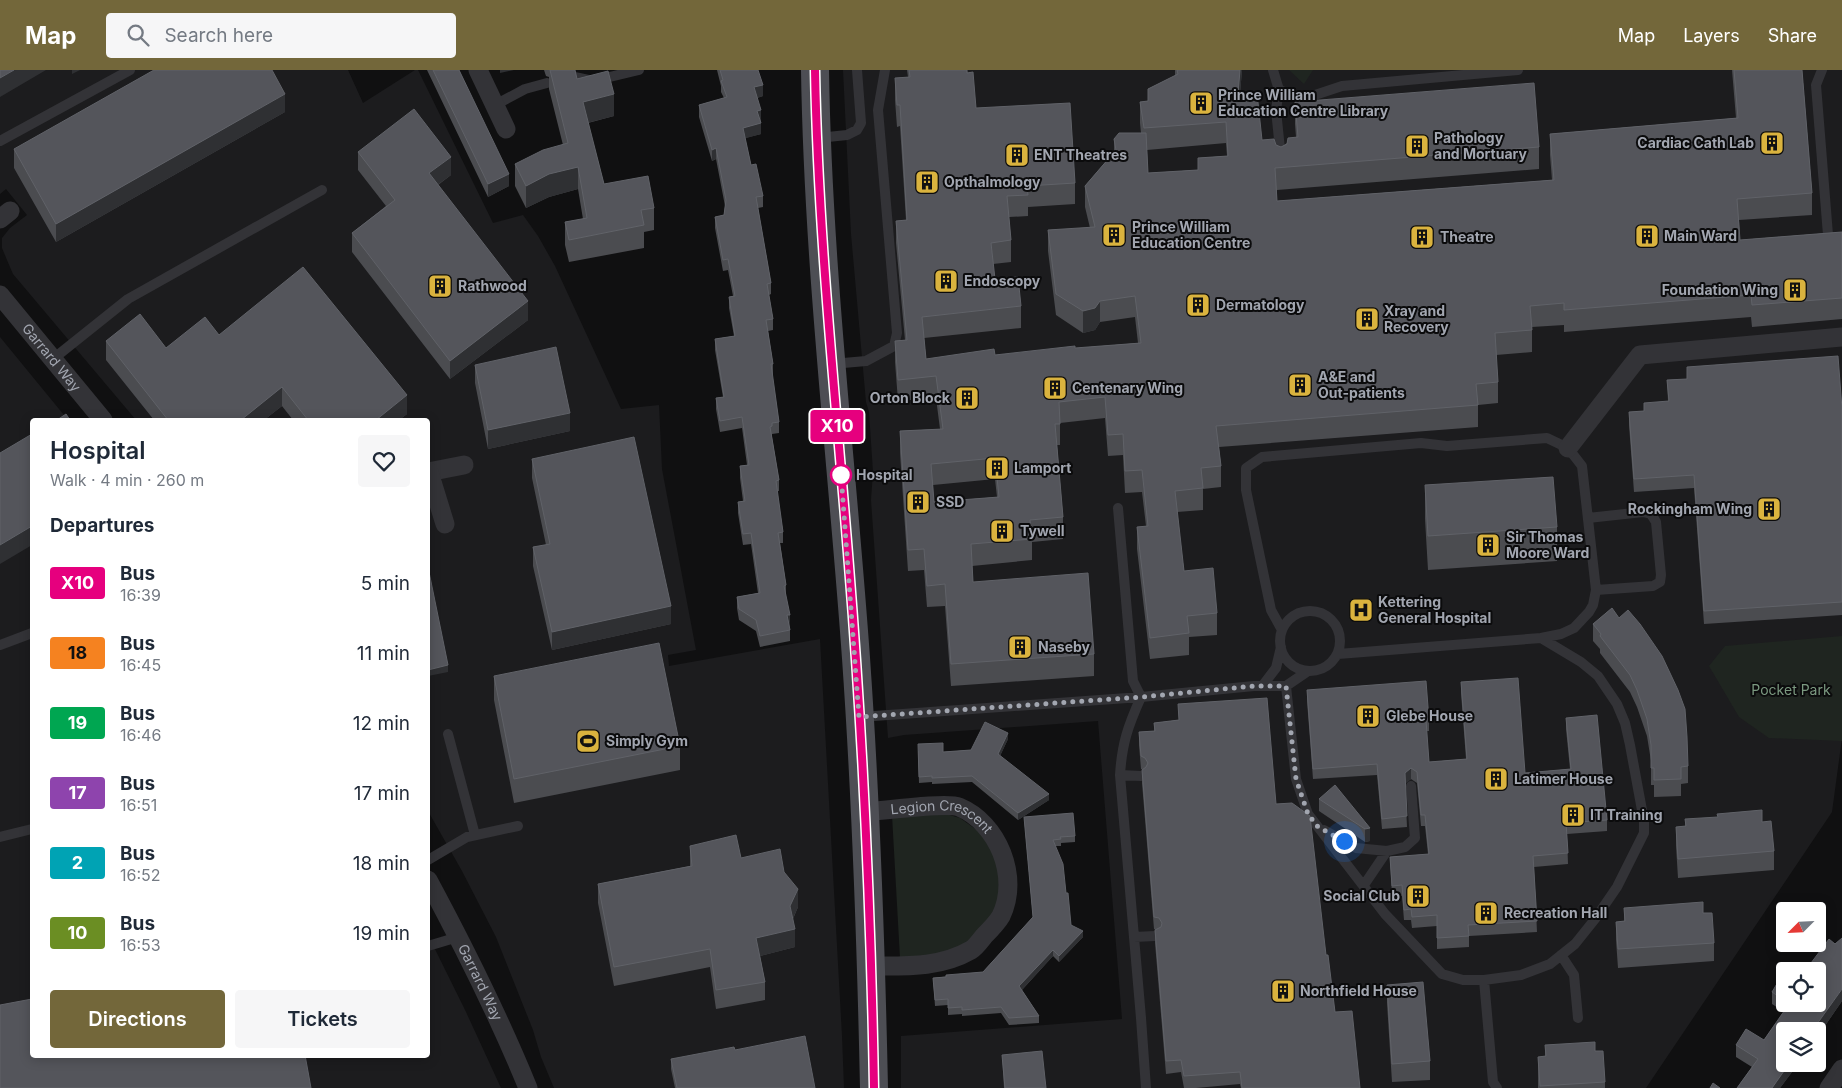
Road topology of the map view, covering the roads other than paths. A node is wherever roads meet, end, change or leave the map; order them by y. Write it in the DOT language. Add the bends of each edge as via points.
graph roads {
  1 [pos="130,70"];
  2 [pos="478,70"];
  3 [pos="639,70"];
  4 [pos="815,70"];
  5 [pos="857,70"];
  6 [pos="885,70"];
  7 [pos="1273,70"];
  8 [pos="1518,70"];
  9 [pos="1822,70"];
  10 [pos="570,76"];
  11 [pos="548,83"];
  12 [pos="1280,90"];
  13 [pos="495,105"];
  14 [pos="506,129"];
  15 [pos="816,138"];
  16 [pos="0,141"];
  17 [pos="1281,162"];
  18 [pos="322,190"];
  19 [pos="1828,235"];
  20 [pos="0,295"];
  21 [pos="1842,337"];
  22 [pos="53,359"];
  23 [pos="831,364"];
  24 [pos="101,418"];
  25 [pos="1568,448"];
  26 [pos="464,465"];
  27 [pos="430,472"];
  28 [pos="430,478"];
  29 [pos="1118,508"];
  30 [pos="1588,518"];
  31 [pos="445,524"];
  32 [pos="1596,590"];
  33 [pos="1282,630"];
  34 [pos="30,634"];
  35 [pos="1541,638"];
  36 [pos="0,645"];
  37 [pos="1281,647"];
  38 [pos="1338,654"];
  39 [pos="1308,671"];
  40 [pos="1263,685"];
  41 [pos="1286,686"];
  42 [pos="1141,697"];
  43 [pos="859,717"];
  44 [pos="448,734"];
  45 [pos="1120,775"];
  46 [pos="1142,776"];
  47 [pos="1411,786"];
  48 [pos="864,812"];
  49 [pos="518,826"];
  50 [pos="1318,827"];
  51 [pos="30,830"];
  52 [pos="476,835"];
  53 [pos="0,837"];
  54 [pos="1387,851"];
  55 [pos="430,859"];
  56 [pos="430,884"];
  57 [pos="1364,885"];
  58 [pos="1155,936"];
  59 [pos="458,937"];
  60 [pos="1134,938"];
  61 [pos="430,945"];
  62 [pos="1561,955"];
  63 [pos="871,966"];
  64 [pos="1484,980"];
  65 [pos="1578,1018"];
  66 [pos="1842,1069"];
  67 [pos="528,1088"];
  68 [pos="874,1088"];
  69 [pos="1146,1088"];
  70 [pos="1497,1088"];
  71 [pos="1829,1088"];
  1 -- 16 [label="lane"];
  2 -- 13 [label="street"];
  3 -- 10 [label="lane" via="592,81"];
  4 -- 15 [label="main road"];
  5 -- 15 [label="lane" via="861,123 857,130"];
  6 -- 23 [label="lane" via="878,110 897,334 894,346 866,361"];
  7 -- 12 [label="lane"];
  8 -- 12 [label="lane" via="1342,86 1303,99"];
  9 -- 19 [label="lane" via="1816,84"];
  11 -- 13 [label="lane" via="525,89"];
  12 -- 17 [label="lane" via="1276,110"];
  13 -- 14 [label="street"];
  15 -- 23 [label="main road"];
  18 -- 22 [label="lane" via="128,299"];
  20 -- 22 [label="street, Garrard Way"];
  21 -- 25 [label="street" via="1640,355"];
  22 -- 24 [label="street, Garrard Way"];
  23 -- 43 [label="main road"];
  25 -- 30 [label="lane" via="1582,466"];
  25 -- 33 [label="lane" via="1547,438 1447,446 1421,443 1262,457 1246,468 1246,490 1271,610"];
  26 -- 27 [label="street"];
  28 -- 31 [label="street"];
  29 -- 42 [label="lane" via="1133,681"];
  30 -- 32 [label="lane"];
  30 -- 32 [label="lane" via="1643,512 1651,514 1657,531 1660,582 1653,586"];
  32 -- 35 [label="lane" via="1589,612 1574,628"];
  33 -- 37 [label="lane"];
  33 -- 38 [label="lane" via="1286,622 1301,612 1320,612 1336,624 1340,634"];
  34 -- 36 [label="lane"];
  35 -- 38 [label="lane"];
  35 -- 62 [label="lane" via="1598,676 1617,704 1625,723 1644,821 1644,834 1617,887 1575,944"];
  37 -- 39 [label="lane" via="1291,664"];
  37 -- 40 [label="lane" via="1276,668"];
  38 -- 39 [label="lane" via="1326,667"];
  39 -- 41 [label="lane"];
  40 -- 41 [label="lane"];
  40 -- 42 [label="lane"];
  41 -- 50 [label="lane" via="1296,779 1308,814"];
  42 -- 43 [label="lane"];
  42 -- 45 [label="lane" via="1129,723"];
  43 -- 48 [label="main road"];
  44 -- 52 [label="lane"];
  45 -- 46 [label="lane"];
  45 -- 60 [label="lane"];
  47 -- 54 [label="lane" via="1415,838 1405,847"];
  48 -- 63 [label="main road"];
  48 -- 63 [label="street, Legion Crescent" via="957,806 981,819 995,838 1005,863 1008,891 1001,915 972,949 930,965"];
  49 -- 52 [label="lane"];
  50 -- 54 [label="lane" via="1356,848"];
  50 -- 57 [label="lane"];
  51 -- 53 [label="lane"];
  52 -- 55 [label="lane"];
  54 -- 57 [label="lane"];
  56 -- 59 [label="street, Garrard Way"];
  57 -- 64 [label="lane" via="1385,914 1442,974 1463,980"];
  58 -- 60 [label="lane"];
  59 -- 61 [label="lane"];
  59 -- 67 [label="street, Garrard Way"];
  60 -- 69 [label="lane"];
  62 -- 64 [label="lane" via="1550,964 1521,975"];
  62 -- 65 [label="lane" via="1574,975"];
  63 -- 68 [label="main road"];
  64 -- 70 [label="lane"];
  66 -- 71 [label="street"];
}
